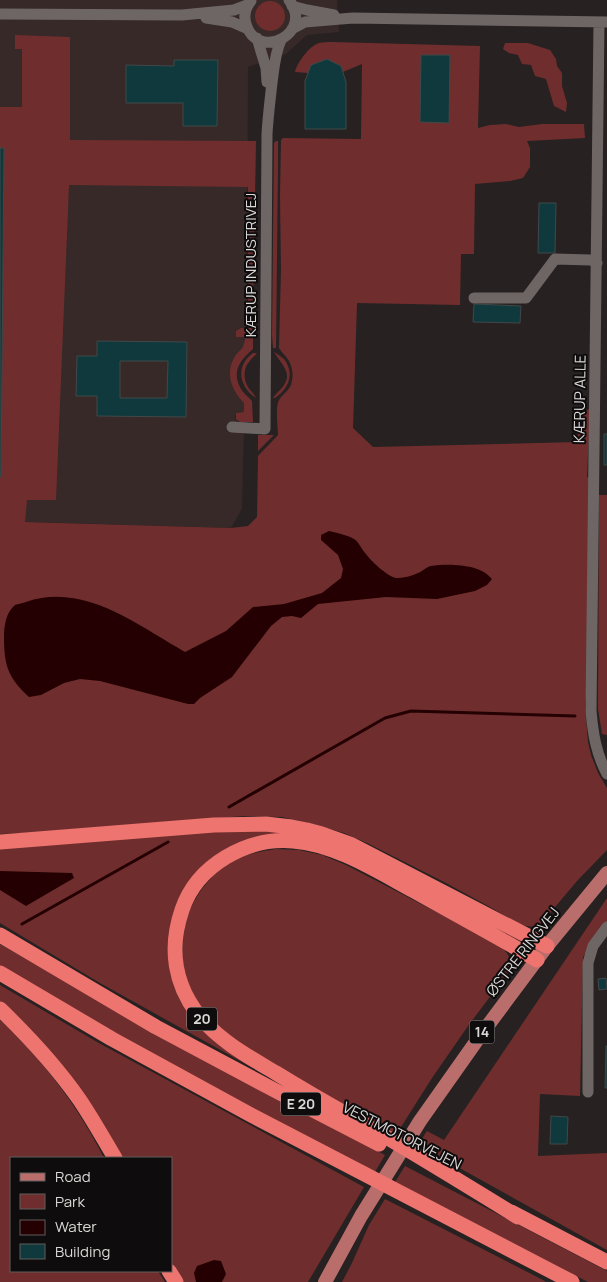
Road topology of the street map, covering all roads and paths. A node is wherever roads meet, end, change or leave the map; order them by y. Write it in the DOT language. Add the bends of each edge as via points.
graph roads {
  1 [pos="249,3"];
  2 [pos="291,3"];
  3 [pos="0,14"];
  4 [pos="182,15"];
  5 [pos="353,18"];
  6 [pos="603,22"];
  7 [pos="248,29"];
  8 [pos="292,29"];
  9 [pos="256,38"];
  10 [pos="281,40"];
  11 [pos="269,101"];
  12 [pos="597,263"];
  13 [pos="474,298"];
  14 [pos="232,427"];
  15 [pos="607,774"];
  16 [pos="0,842"];
  17 [pos="607,872"];
  18 [pos="607,927"];
  19 [pos="0,935"];
  20 [pos="547,946"];
  21 [pos="537,960"];
  22 [pos="0,973"];
  23 [pos="0,1009"];
  24 [pos="588,1092"];
  25 [pos="114,1157"];
  26 [pos="518,1216"];
  27 [pos="607,1262"];
  28 [pos="325,1282"];
  29 [pos="572,1282"];
  1 -- 4 [label="street" via="234,10"];
  1 -- 7 [label="street" via="245,17"];
  2 -- 5 [label="street" via="307,10"];
  2 -- 8 [label="street" via="295,17"];
  3 -- 4 [label="street"];
  4 -- 7 [label="street" via="218,19"];
  5 -- 6 [label="street"];
  5 -- 8 [label="street" via="305,22"];
  6 -- 12 [label="street, KÆRUP ALLE"];
  7 -- 9 [label="street"];
  8 -- 10 [label="street"];
  9 -- 10 [label="street" via="268,42"];
  9 -- 11 [label="street, KÆRUP INDUSTRIVEJ" via="266,68"];
  10 -- 11 [label="street, KÆRUP INDUSTRIVEJ"];
  11 -- 14 [label="street, KÆRUP INDUSTRIVEJ" via="265,428"];
  12 -- 13 [label="street" via="555,259 526,298"];
  12 -- 15 [label="street, KÆRUP ALLE" via="591,711 596,747"];
  16 -- 20 [label="highway" via="214,825 292,827 350,844"];
  17 -- 20 [label="main road, ØSTRE RINGVEJ / 14"];
  18 -- 24 [label="street" via="593,946 588,963"];
  19 -- 26 [label="highway, VESTMOTORVEJEN / E 20" via="164,1031"];
  20 -- 21 [label="main road, ØSTRE RINGVEJ / 14"];
  21 -- 26 [label="highway, 20" via="361,862 322,847 293,841 270,841 248,846 218,861 193,887 178,920 175,938 176,967 185,995 208,1026 222,1038 260,1064"];
  21 -- 28 [label="main road, ØSTRE RINGVEJ / 14" via="420,1121 361,1216"];
  22 -- 29 [label="highway, E 20" via="250,1115"];
  23 -- 25 [label="highway" via="61,1075"];
  26 -- 27 [label="highway, VESTMOTORVEJEN / E 20"];
}
